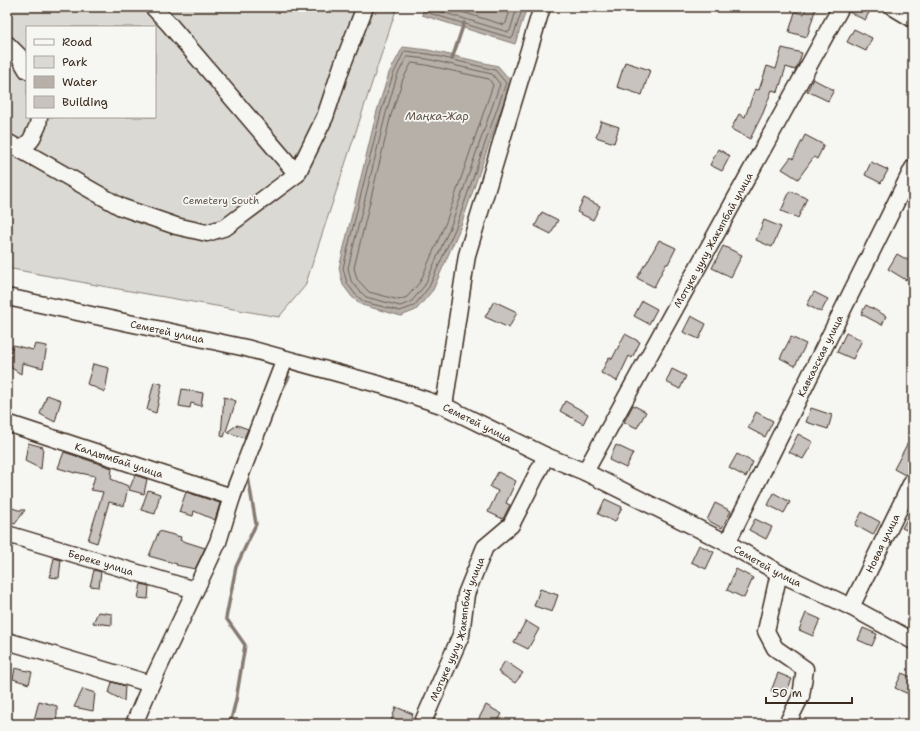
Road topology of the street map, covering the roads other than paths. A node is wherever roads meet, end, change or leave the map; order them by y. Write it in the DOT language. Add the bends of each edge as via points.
graph roads {
  1 [pos="153,7"];
  2 [pos="365,7"];
  3 [pos="542,7"];
  4 [pos="841,7"];
  5 [pos="893,7"];
  6 [pos="913,19"];
  7 [pos="7,43"];
  8 [pos="26,68"];
  9 [pos="39,118"];
  10 [pos="7,142"];
  11 [pos="21,150"];
  12 [pos="913,168"];
  13 [pos="297,174"];
  14 [pos="7,297"];
  15 [pos="285,359"];
  16 [pos="444,406"];
  17 [pos="7,423"];
  18 [pos="546,456"];
  19 [pos="585,472"];
  20 [pos="913,480"];
  21 [pos="232,497"];
  22 [pos="7,534"];
  23 [pos="727,543"];
  24 [pos="779,573"];
  25 [pos="195,590"];
  26 [pos="851,606"];
  27 [pos="7,641"];
  28 [pos="913,641"];
  29 [pos="151,684"];
  30 [pos="134,724"];
  31 [pos="422,724"];
  32 [pos="787,724"];
  1 -- 13 [label="street"];
  2 -- 13 [label="street" via="325,117"];
  3 -- 16 [label="street" via="467,255"];
  4 -- 19 [label="street, Мотуке уулу Жакыпбай улица"];
  5 -- 6 [label="street"];
  7 -- 8 [label="street" via="20,56"];
  9 -- 11 [label="street" via="31,140"];
  10 -- 11 [label="street"];
  11 -- 13 [label="street" via="120,207 176,226 207,233 226,227"];
  12 -- 23 [label="street, Кавказская улица"];
  14 -- 15 [label="street, Семетей улица" via="246,348"];
  15 -- 16 [label="street, Семетей улица" via="381,385"];
  15 -- 21 [label="street"];
  16 -- 18 [label="street, Семетей улица"];
  17 -- 21 [label="street, Калдымбай улица"];
  18 -- 19 [label="street, Семетей улица"];
  18 -- 31 [label="street, Мотуке уулу Жакыпбай улица" via="511,525 486,548 466,594 461,635"];
  19 -- 23 [label="street, Семетей улица"];
  20 -- 26 [label="street, Новая улица"];
  21 -- 25 [label="street" via="218,542"];
  22 -- 25 [label="street, Береке улица"];
  23 -- 24 [label="street, Семетей улица"];
  24 -- 26 [label="street, Семетей улица"];
  24 -- 32 [label="street" via="766,631 775,648 805,670 801,696"];
  25 -- 29 [label="street"];
  26 -- 28 [label="street, Семетей улица"];
  27 -- 29 [label="street"];
  29 -- 30 [label="street"];
}
